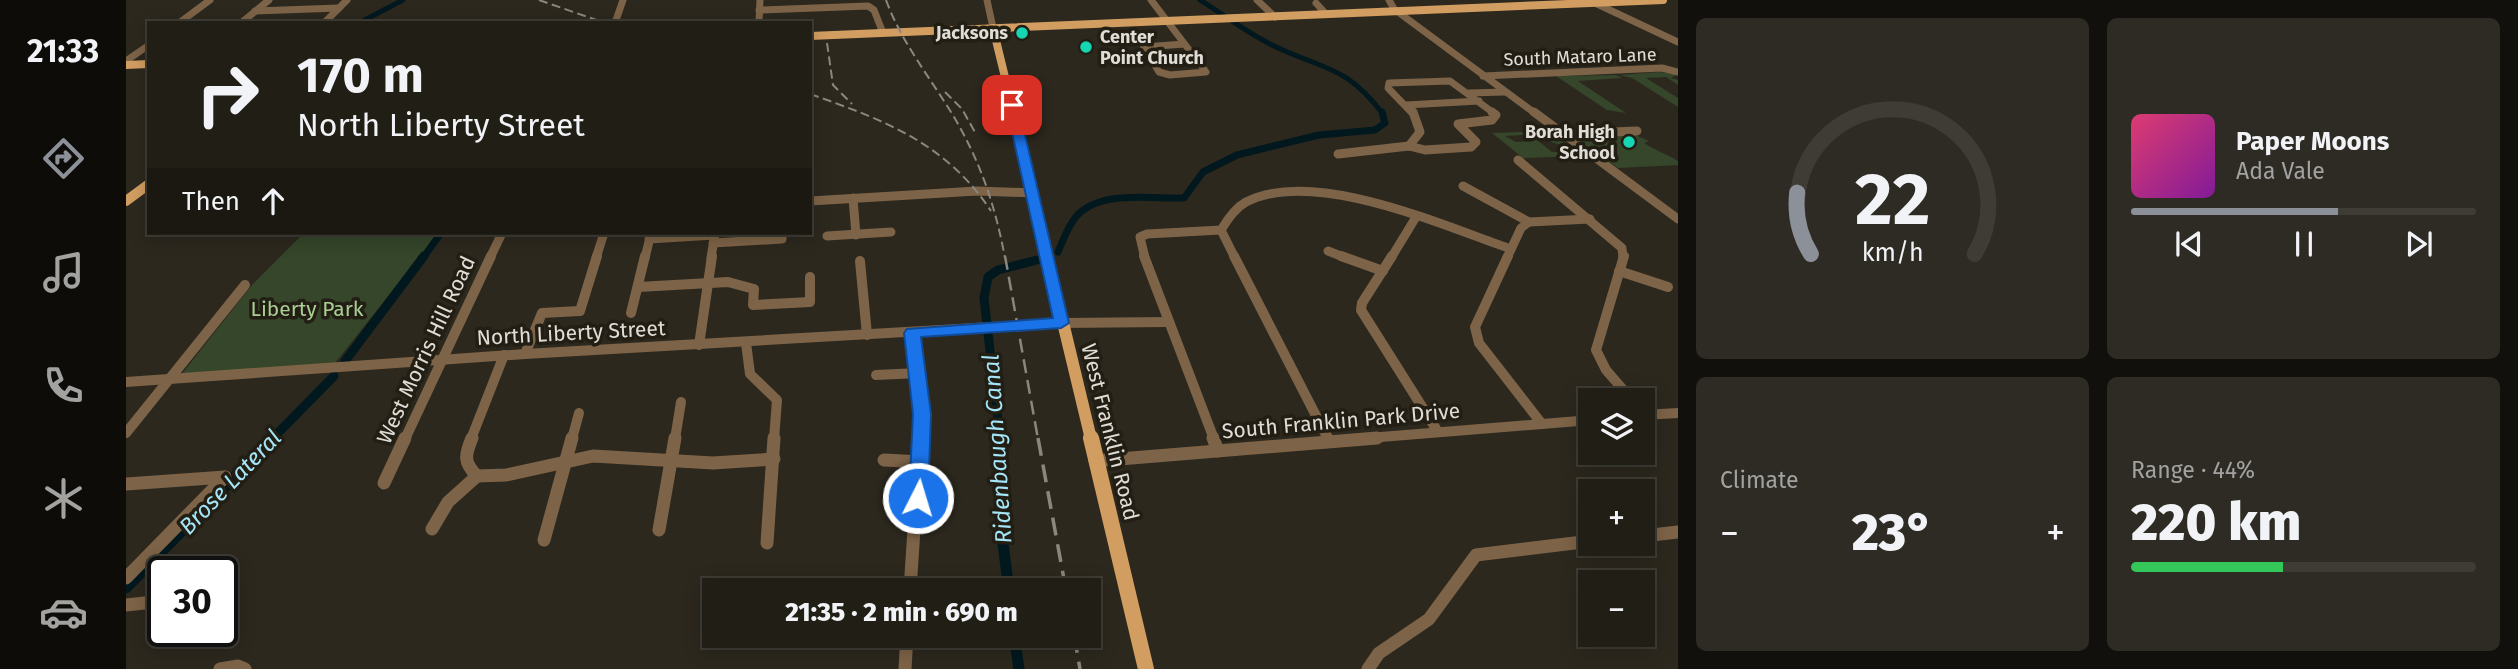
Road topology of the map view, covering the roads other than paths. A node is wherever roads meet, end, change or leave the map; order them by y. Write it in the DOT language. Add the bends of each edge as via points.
graph roads {
  1 [pos="209,0"];
  2 [pos="269,0"];
  3 [pos="347,0"];
  4 [pos="623,0"];
  5 [pos="760,0"];
  6 [pos="987,0"];
  7 [pos="1151,0"];
  8 [pos="1257,0"];
  9 [pos="1388,0"];
  10 [pos="1663,0"];
  11 [pos="1627,1"];
  12 [pos="1316,3"];
  13 [pos="1595,3"];
  14 [pos="339,8"];
  15 [pos="760,10"];
  16 [pos="255,11"];
  17 [pos="1396,12"];
  18 [pos="1326,15"];
  19 [pos="1275,16"];
  20 [pos="181,21"];
  21 [pos="243,21"];
  22 [pos="326,21"];
  23 [pos="616,21"];
  24 [pos="759,21"];
  25 [pos="1166,21"];
  26 [pos="993,28"];
  27 [pos="900,32"];
  28 [pos="883,33"];
  29 [pos="812,36"];
  30 [pos="1678,42"];
  31 [pos="1184,44"];
  32 [pos="147,47"];
  33 [pos="126,63"];
  34 [pos="147,64"];
  35 [pos="1678,72"];
  36 [pos="1483,76"];
  37 [pos="1503,90"];
  38 [pos="1467,91"];
  39 [pos="1479,101"];
  40 [pos="1406,105"];
  41 [pos="1637,131"];
  42 [pos="1563,134"];
  43 [pos="1409,146"];
  44 [pos="1338,154"];
  45 [pos="1518,160"];
  46 [pos="147,185"];
  47 [pos="1463,186"];
  48 [pos="1034,193"];
  49 [pos="853,198"];
  50 [pos="126,201"];
  51 [pos="812,201"];
  52 [pos="1674,212"];
  53 [pos="1416,217"];
  54 [pos="1590,219"];
  55 [pos="1678,219"];
  56 [pos="1529,222"];
  57 [pos="1221,230"];
  58 [pos="891,232"];
  59 [pos="501,235"];
  60 [pos="603,235"];
  61 [pos="856,235"];
  62 [pos="650,236"];
  63 [pos="782,236"];
  64 [pos="827,236"];
  65 [pos="714,237"];
  66 [pos="1511,248"];
  67 [pos="1328,251"];
  68 [pos="860,261"];
  69 [pos="1383,271"];
  70 [pos="1619,271"];
  71 [pos="810,277"];
  72 [pos="708,283"];
  73 [pos="245,285"];
  74 [pos="638,287"];
  75 [pos="1668,287"];
  76 [pos="631,313"];
  77 [pos="1169,322"];
  78 [pos="1061,323"];
  79 [pos="912,333"];
  80 [pos="867,335"];
  81 [pos="746,343"];
  82 [pos="699,345"];
  83 [pos="525,354"];
  84 [pos="504,355"];
  85 [pos="443,359"];
  86 [pos="919,373"];
  87 [pos="876,375"];
  88 [pos="169,379"];
  89 [pos="126,382"];
  90 [pos="1621,388"];
  91 [pos="681,402"];
  92 [pos="579,413"];
  93 [pos="1678,413"];
  94 [pos="1655,414"];
  95 [pos="1578,421"];
  96 [pos="1542,424"];
  97 [pos="1438,432"];
  98 [pos="126,433"];
  99 [pos="1329,441"];
  100 [pos="1218,451"];
  101 [pos="671,459"];
  102 [pos="774,459"];
  103 [pos="566,460"];
  104 [pos="884,460"];
  105 [pos="1095,461"];
  106 [pos="921,462"];
  107 [pos="477,476"];
  108 [pos="384,483"];
  109 [pos="126,484"];
  110 [pos="432,529"];
  111 [pos="659,530"];
  112 [pos="1678,532"];
  113 [pos="1655,535"];
  114 [pos="544,540"];
  115 [pos="1578,543"];
  116 [pos="767,544"];
  117 [pos="126,578"];
  118 [pos="911,578"];
  119 [pos="147,602"];
  120 [pos="126,604"];
  121 [pos="906,648"];
  122 [pos="220,669"];
  123 [pos="245,669"];
  124 [pos="905,669"];
  125 [pos="1146,669"];
  126 [pos="1368,669"];
  1 -- 20 [label="street"];
  2 -- 16 [label="street"];
  3 -- 14 [label="street"];
  4 -- 23 [label="street"];
  5 -- 15 [label="street"];
  6 -- 26 [label="street, West Franklin Road"];
  7 -- 25 [label="street"];
  8 -- 19 [label="street"];
  9 -- 17 [label="street"];
  10 -- 11 [label="main road"];
  11 -- 13 [label="main road"];
  12 -- 18 [label="street"];
  13 -- 17 [label="main road"];
  13 -- 30 [label="street"];
  14 -- 16 [label="street"];
  14 -- 22 [label="street"];
  15 -- 24 [label="street"];
  15 -- 28 [label="street" via="868,6"];
  16 -- 21 [label="street"];
  17 -- 18 [label="main road"];
  17 -- 36 [label="street"];
  18 -- 19 [label="main road"];
  19 -- 25 [label="main road"];
  25 -- 26 [label="main road"];
  25 -- 31 [label="street"];
  26 -- 27 [label="main road"];
  26 -- 48 [label="main road, West Franklin Road"];
  27 -- 28 [label="main road"];
  28 -- 29 [label="main road"];
  31 -- 31 [label="street" via="1148,46 1143,49 1164,74 1206,72"];
  32 -- 33 [label="street"];
  33 -- 34 [label="main road"];
  35 -- 36 [label="street, South Mataro Lane" via="1662,68"];
  36 -- 37 [label="street"];
  37 -- 38 [label="street"];
  37 -- 42 [label="street"];
  38 -- 39 [label="street"];
  38 -- 40 [label="street" via="1442,80 1387,85"];
  39 -- 40 [label="street"];
  39 -- 43 [label="street" via="1497,117 1458,124 1476,142 1474,146 1424,150"];
  40 -- 43 [label="street" via="1420,132"];
  41 -- 42 [label="street"];
  42 -- 52 [label="street"];
  43 -- 44 [label="street"];
  45 -- 54 [label="street"];
  46 -- 50 [label="main road"];
  47 -- 56 [label="street"];
  48 -- 49 [label="street" via="978,191"];
  48 -- 78 [label="main road, West Franklin Road"];
  49 -- 51 [label="street"];
  49 -- 61 [label="street"];
  52 -- 55 [label="street"];
  53 -- 57 [label="street" via="1368,196 1260,198 1241,206"];
  53 -- 66 [label="street"];
  53 -- 69 [label="street"];
  54 -- 56 [label="street"];
  54 -- 70 [label="street" via="1622,248"];
  56 -- 66 [label="street"];
  57 -- 77 [label="street" via="1140,237"];
  57 -- 99 [label="street"];
  58 -- 61 [label="street"];
  59 -- 85 [label="street, West Morris Hill Road"];
  60 -- 83 [label="street" via="580,311 542,313"];
  61 -- 64 [label="street"];
  62 -- 65 [label="street"];
  62 -- 74 [label="street"];
  63 -- 65 [label="street"];
  65 -- 72 [label="street"];
  66 -- 96 [label="street" via="1475,327 1476,335"];
  67 -- 69 [label="street"];
  68 -- 80 [label="street"];
  69 -- 97 [label="street" via="1362,303 1364,318"];
  70 -- 75 [label="street"];
  70 -- 90 [label="street" via="1596,350 1605,370"];
  71 -- 72 [label="street" via="810,302 753,305 754,289 728,282"];
  72 -- 74 [label="street"];
  72 -- 82 [label="street"];
  73 -- 88 [label="street"];
  74 -- 76 [label="street"];
  77 -- 78 [label="street, North Liberty Street"];
  77 -- 100 [label="street"];
  78 -- 79 [label="street, North Liberty Street"];
  78 -- 105 [label="main road, West Franklin Road"];
  79 -- 80 [label="street, North Liberty Street"];
  79 -- 86 [label="street"];
  80 -- 81 [label="street, North Liberty Street"];
  81 -- 82 [label="street, North Liberty Street"];
  81 -- 102 [label="street" via="750,378 772,391 776,400"];
  82 -- 83 [label="street, North Liberty Street"];
  83 -- 84 [label="street, North Liberty Street"];
  84 -- 85 [label="street, North Liberty Street"];
  84 -- 107 [label="street" via="465,455"];
  85 -- 88 [label="street, North Liberty Street"];
  85 -- 108 [label="street, West Morris Hill Road"];
  86 -- 87 [label="street"];
  86 -- 106 [label="street"];
  88 -- 89 [label="street, North Liberty Street"];
  88 -- 98 [label="street"];
  91 -- 101 [label="street"];
  92 -- 103 [label="street"];
  93 -- 94 [label="street"];
  95 -- 96 [label="street, South Franklin Park Drive"];
  96 -- 97 [label="street, South Franklin Park Drive"];
  97 -- 99 [label="street, South Franklin Park Drive"];
  99 -- 100 [label="street, South Franklin Park Drive"];
  100 -- 105 [label="street, South Franklin Park Drive"];
  101 -- 102 [label="street" via="705,463"];
  101 -- 103 [label="street" via="618,455"];
  101 -- 111 [label="street"];
  102 -- 116 [label="street"];
  103 -- 107 [label="street" via="504,475"];
  103 -- 114 [label="street"];
  104 -- 106 [label="street"];
  105 -- 125 [label="main road, West Franklin Road"];
  106 -- 118 [label="street"];
  107 -- 110 [label="street" via="448,502"];
  109 -- 117 [label="street" via="225,477"];
  112 -- 113 [label="street"];
  115 -- 126 [label="street" via="1476,555 1429,619 1379,653"];
  119 -- 120 [label="street"];
  121 -- 124 [label="street"];
  122 -- 123 [label="street"];
}
